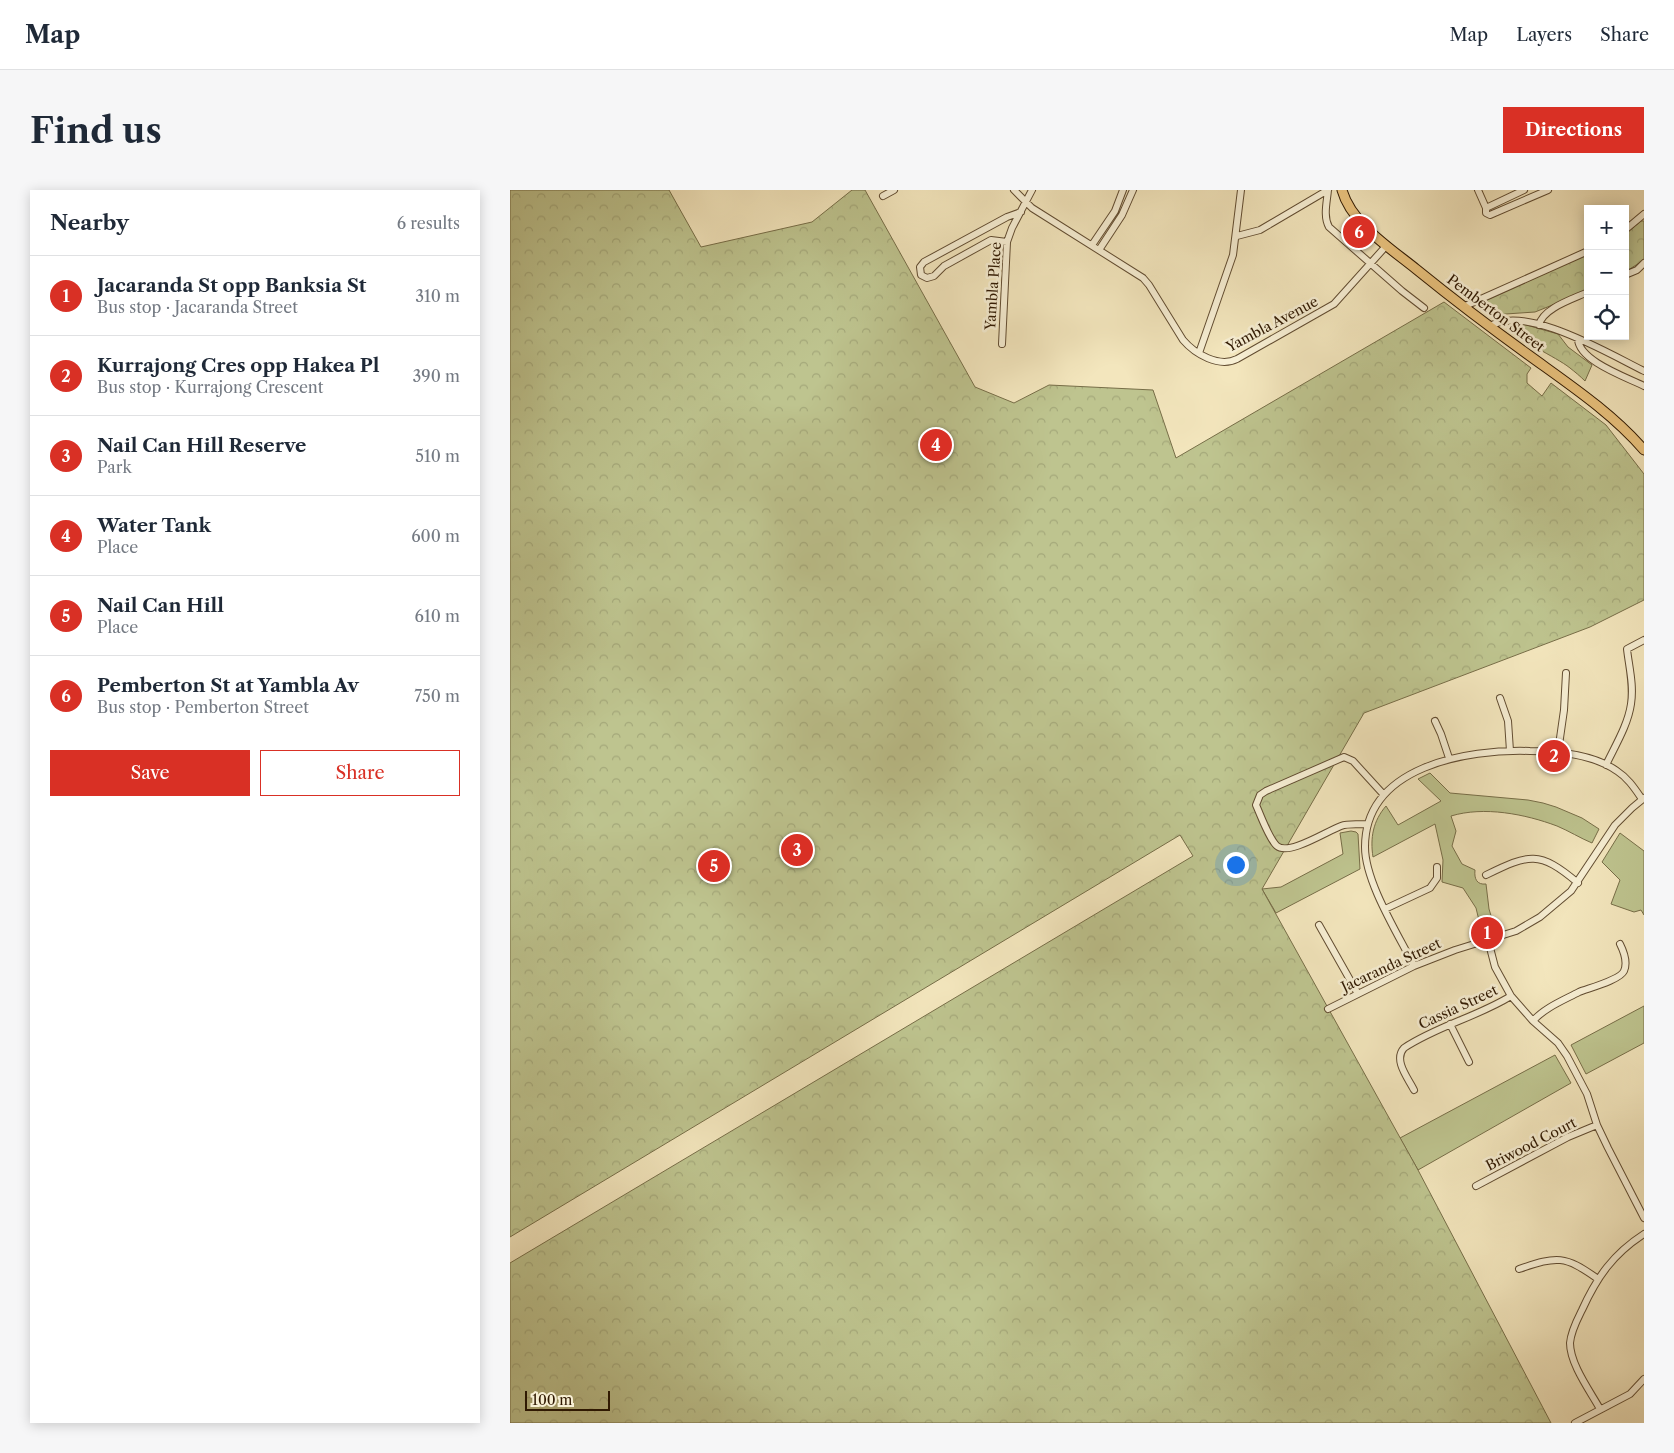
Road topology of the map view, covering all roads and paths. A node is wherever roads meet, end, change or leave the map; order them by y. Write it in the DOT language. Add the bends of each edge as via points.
graph roads {
  1 [pos="894,190"];
  2 [pos="1014,190"];
  3 [pos="1032,190"];
  4 [pos="1123,190"];
  5 [pos="1133,190"];
  6 [pos="1241,190"];
  7 [pos="1328,190"];
  8 [pos="1342,190"];
  9 [pos="1478,190"];
  10 [pos="1524,190"];
  11 [pos="1548,190"];
  12 [pos="884,196"];
  13 [pos="1026,203"];
  14 [pos="1486,208"];
  15 [pos="1020,212"];
  16 [pos="1643,215"];
  17 [pos="1629,227"];
  18 [pos="1237,236"];
  19 [pos="1007,242"];
  20 [pos="1387,245"];
  21 [pos="1092,246"];
  22 [pos="1099,250"];
  23 [pos="1584,253"];
  24 [pos="1370,263"];
  25 [pos="1644,264"];
  26 [pos="1629,273"];
  27 [pos="1584,294"];
  28 [pos="1463,307"];
  29 [pos="1424,308"];
  30 [pos="1539,325"];
  31 [pos="1490,327"];
  32 [pos="1578,339"];
  33 [pos="1002,344"];
  34 [pos="1199,353"];
  35 [pos="1644,372"];
  36 [pos="1644,386"];
  37 [pos="1644,450"];
  38 [pos="1644,640"];
  39 [pos="1566,673"];
  40 [pos="1500,698"];
  41 [pos="1435,722"];
  42 [pos="1510,751"];
  43 [pos="1558,752"];
  44 [pos="1449,758"];
  45 [pos="1606,765"];
  46 [pos="1384,795"];
  47 [pos="1643,799"];
  48 [pos="1368,824"];
  49 [pos="1437,867"];
  50 [pos="1486,874"];
  51 [pos="1578,883"];
  52 [pos="1385,909"];
  53 [pos="1319,925"];
  54 [pos="1488,940"];
  55 [pos="1620,944"];
  56 [pos="1414,966"];
  57 [pos="1358,994"];
  58 [pos="1511,996"];
  59 [pos="1328,1009"];
  60 [pos="1533,1021"];
  61 [pos="1450,1024"];
  62 [pos="1469,1062"];
  63 [pos="1414,1090"];
  64 [pos="1597,1125"];
  65 [pos="1476,1186"];
  66 [pos="1644,1218"];
  67 [pos="1644,1234"];
  68 [pos="1519,1269"];
  69 [pos="1598,1279"];
  70 [pos="1644,1379"];
  71 [pos="1600,1409"];
  72 [pos="1575,1423"];
  1 -- 12 [label="street"];
  2 -- 13 [label="street, Yambla Avenue"];
  3 -- 13 [label="street, Yambla Place"];
  4 -- 21 [label="street" via="1115,211"];
  5 -- 22 [label="street" via="1125,210"];
  6 -- 18 [label="street"];
  7 -- 18 [label="street" via="1260,230"];
  7 -- 24 [label="street" via="1328,224"];
  8 -- 20 [label="main road, Pemberton Street" via="1352,213"];
  9 -- 14 [label="street"];
  10 -- 14 [label="street"];
  11 -- 14 [label="street" via="1496,214 1487,214"];
  13 -- 15 [label="street, Yambla Place"];
  13 -- 21 [label="street, Yambla Avenue"];
  15 -- 19 [label="street, Yambla Place"];
  15 -- 19 [label="street" via="924,262 920,267 921,275 927,278 934,276 944,266 991,240"];
  16 -- 17 [label="street"];
  18 -- 34 [label="street"];
  19 -- 33 [label="street, Yambla Place"];
  20 -- 24 [label="street, Yambla Avenue"];
  20 -- 28 [label="main road, Pemberton Street"];
  21 -- 22 [label="street, Yambla Avenue"];
  22 -- 34 [label="street, Yambla Avenue" via="1143,278 1183,340"];
  23 -- 28 [label="street"];
  24 -- 29 [label="street"];
  24 -- 34 [label="street, Yambla Avenue" via="1329,307 1237,359 1221,362"];
  25 -- 26 [label="street"];
  27 -- 30 [label="street" via="1548,311"];
  28 -- 31 [label="main road, Pemberton Street"];
  30 -- 31 [label="street" via="1510,320"];
  30 -- 32 [label="street"];
  31 -- 37 [label="main road, Pemberton Street" via="1610,416"];
  32 -- 35 [label="street"];
  32 -- 36 [label="street" via="1582,351 1590,359"];
  38 -- 45 [label="street" via="1627,649 1632,704"];
  39 -- 43 [label="street"];
  40 -- 42 [label="street" via="1508,720"];
  41 -- 44 [label="street"];
  42 -- 43 [label="street"];
  42 -- 44 [label="street" via="1479,752"];
  43 -- 45 [label="street"];
  44 -- 46 [label="street" via="1410,775"];
  45 -- 47 [label="street" via="1627,779"];
  46 -- 48 [label="street"];
  46 -- 48 [label="street" via="1353,761 1344,758 1266,791 1256,805 1274,843 1286,850 1343,826"];
  47 -- 51 [label="street, Jacaranda Street" via="1604,839"];
  48 -- 52 [label="street" via="1367,866"];
  49 -- 52 [label="street" via="1437,878 1430,888"];
  50 -- 51 [label="street" via="1516,860 1541,859"];
  51 -- 54 [label="street, Jacaranda Street" via="1562,900 1530,924"];
  52 -- 56 [label="street"];
  53 -- 57 [label="street"];
  54 -- 56 [label="street, Jacaranda Street"];
  54 -- 58 [label="street" via="1496,967"];
  55 -- 60 [label="street" via="1626,963 1618,977 1574,995"];
  56 -- 57 [label="street, Jacaranda Street"];
  57 -- 59 [label="street, Jacaranda Street"];
  58 -- 60 [label="street"];
  58 -- 61 [label="street, Cassia Street"];
  60 -- 64 [label="street" via="1558,1043 1567,1056 1587,1094"];
  61 -- 62 [label="street"];
  61 -- 63 [label="street, Cassia Street" via="1401,1051 1400,1062"];
  64 -- 65 [label="street, Briwood Court"];
  64 -- 66 [label="street"];
  67 -- 69 [label="street" via="1621,1250"];
  68 -- 69 [label="street" via="1560,1259 1583,1268"];
  69 -- 71 [label="street" via="1572,1332 1570,1343 1578,1369"];
  70 -- 71 [label="street" via="1630,1394"];
  71 -- 72 [label="street"];
}
